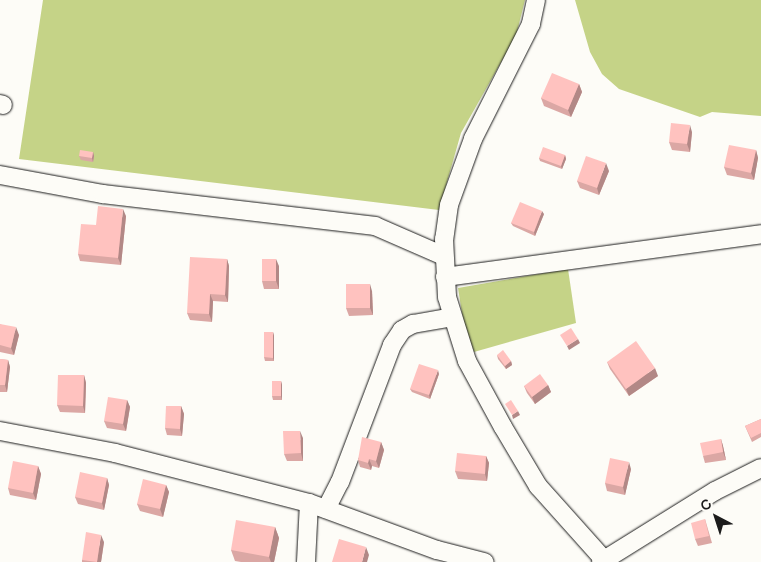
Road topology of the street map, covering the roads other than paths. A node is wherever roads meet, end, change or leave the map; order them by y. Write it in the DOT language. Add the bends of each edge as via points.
graph roads {
  1 [pos="536,0"];
  2 [pos="0,175"];
  3 [pos="761,234"];
  4 [pos="444,256"];
  5 [pos="445,277"];
  6 [pos="452,317"];
  7 [pos="0,431"];
  8 [pos="761,468"];
  9 [pos="309,503"];
  10 [pos="326,509"];
  11 [pos="306,562"];
  12 [pos="484,562"];
  13 [pos="604,562"];
  1 -- 4 [label="street" via="531,24 460,170 449,205"];
  2 -- 4 [label="street" via="112,196 375,226"];
  3 -- 5 [label="street"];
  4 -- 5 [label="street"];
  5 -- 6 [label="street"];
  6 -- 10 [label="street" via="413,324 402,330 392,345 340,482"];
  6 -- 13 [label="street" via="467,361 538,486"];
  7 -- 9 [label="street" via="115,452"];
  8 -- 13 [label="street" via="715,492"];
  9 -- 10 [label="street"];
  9 -- 11 [label="street"];
  10 -- 12 [label="street" via="437,550"];
}
